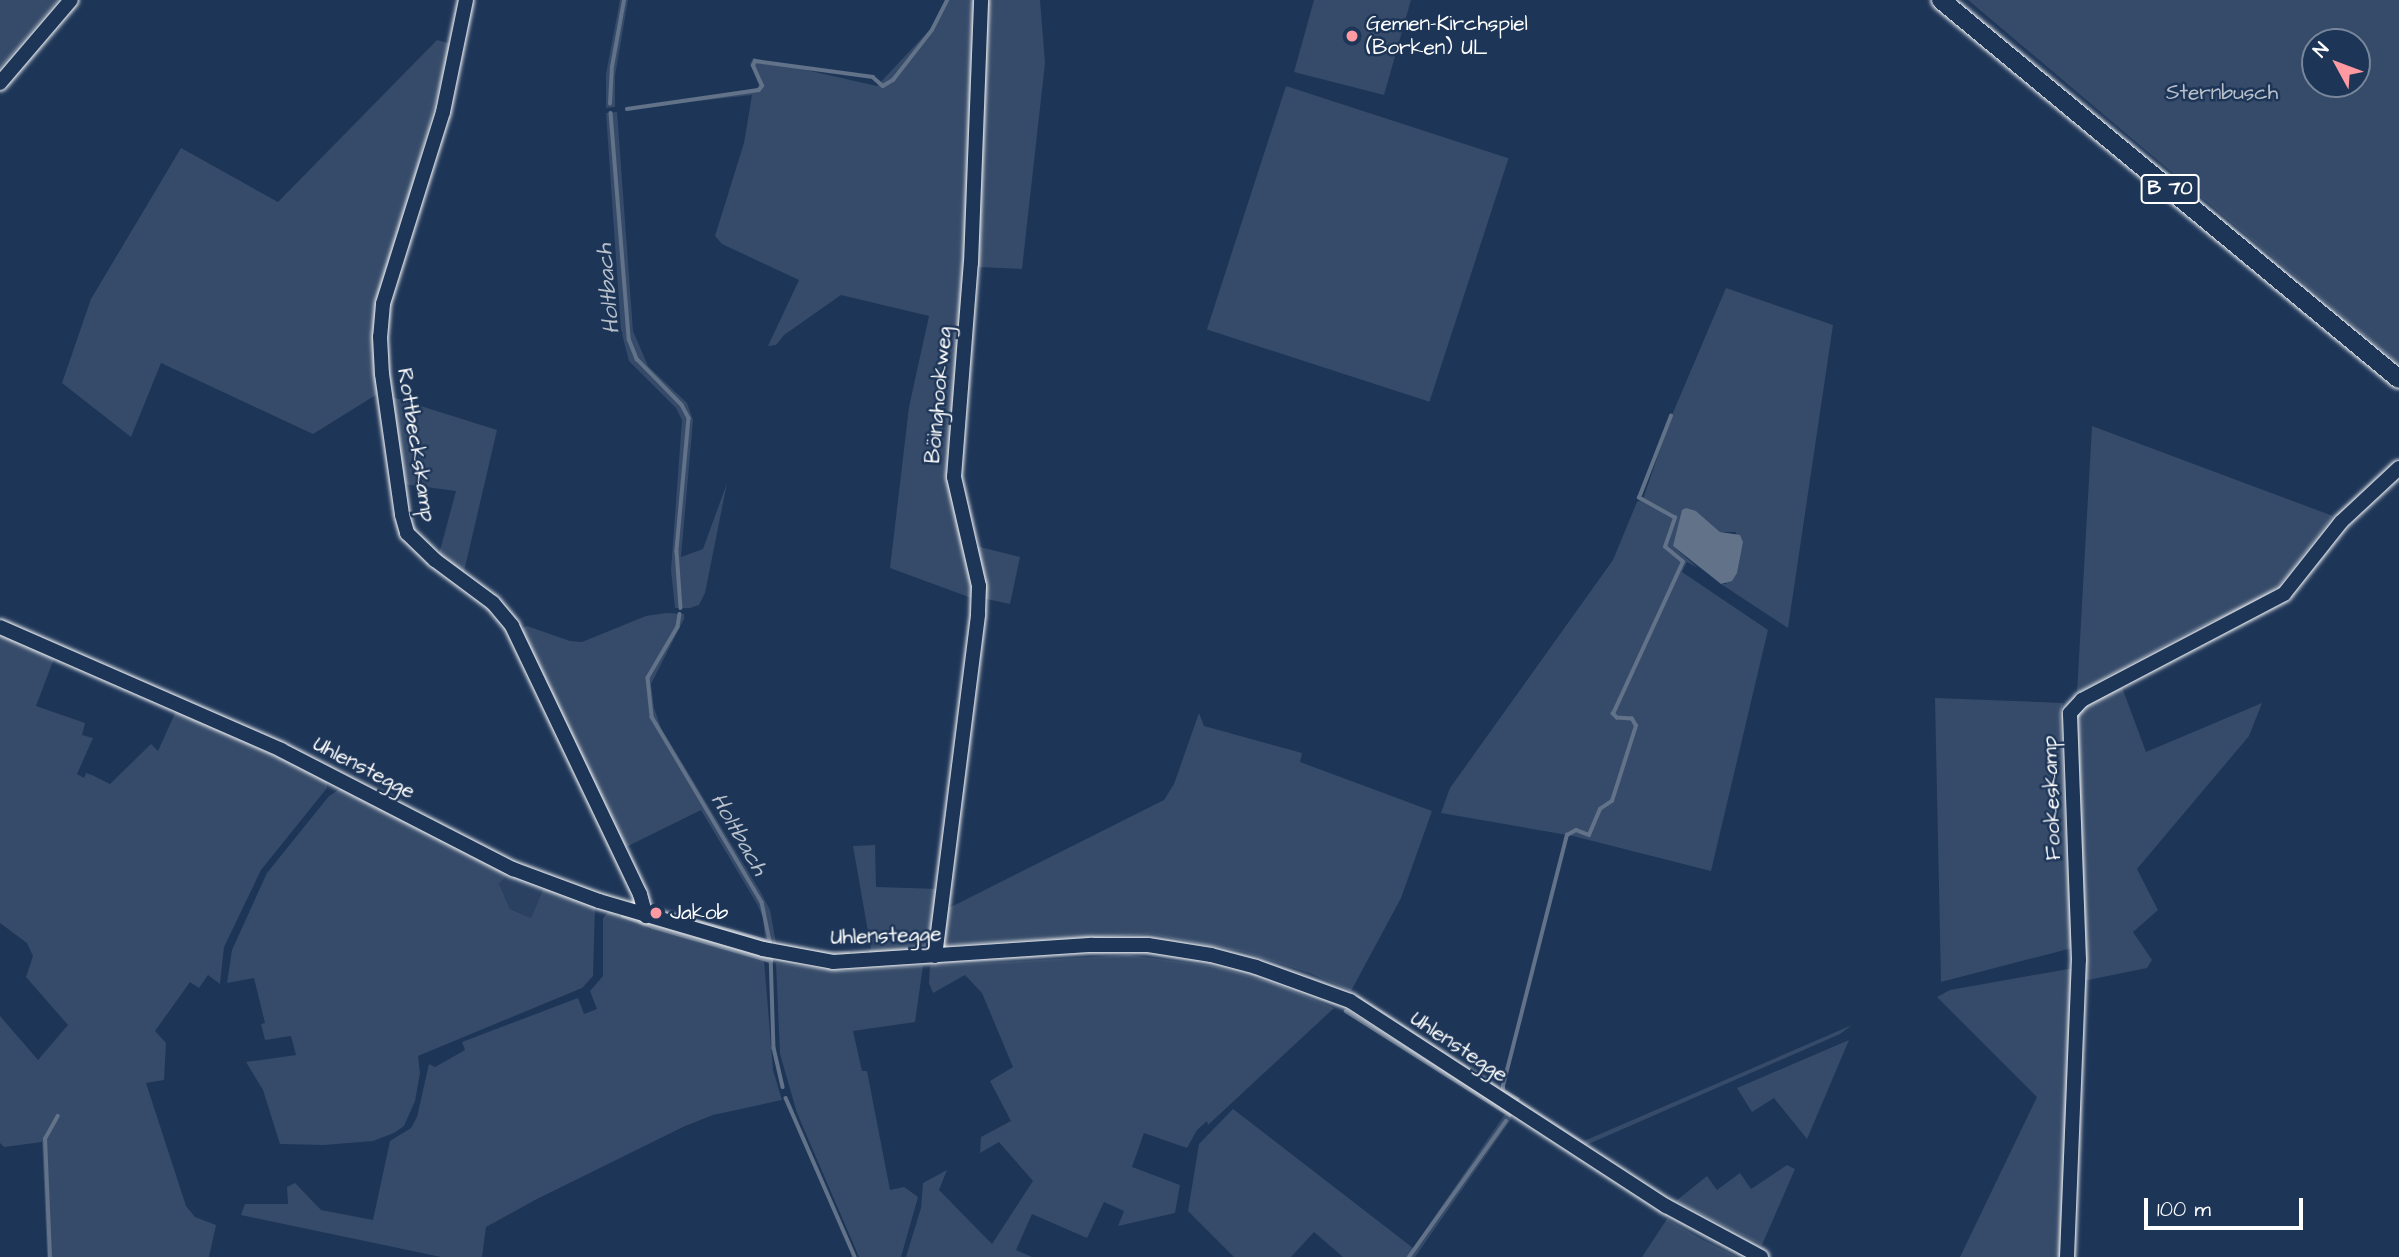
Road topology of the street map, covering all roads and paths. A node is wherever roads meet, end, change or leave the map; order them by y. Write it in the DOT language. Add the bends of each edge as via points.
graph roads {
  1 [pos="71,0"];
  2 [pos="466,0"];
  3 [pos="981,0"];
  4 [pos="1941,0"];
  5 [pos="0,83"];
  6 [pos="2399,379"];
  7 [pos="2399,468"];
  8 [pos="0,626"];
  9 [pos="646,916"];
  10 [pos="935,956"];
  11 [pos="1761,1257"];
  12 [pos="2067,1257"];
  1 -- 5 [label="street"];
  2 -- 9 [label="street, Rottbeckskamp" via="443,112 383,304 382,374 402,515 407,533 435,561 493,603 512,626 640,894"];
  3 -- 10 [label="street, Böinghookweg" via="971,263 954,477 979,586 978,614"];
  4 -- 6 [label="main road, B 70"];
  7 -- 12 [label="street, Fookeskamp" via="2341,522 2284,594 2082,700 2070,713 2079,960"];
  8 -- 9 [label="street, Uhlenstegge" via="281,750 513,869"];
  9 -- 10 [label="street, Uhlenstegge" via="833,962"];
  10 -- 11 [label="street, Uhlenstegge" via="1148,945 1256,967 1338,996 1666,1206"];
}
